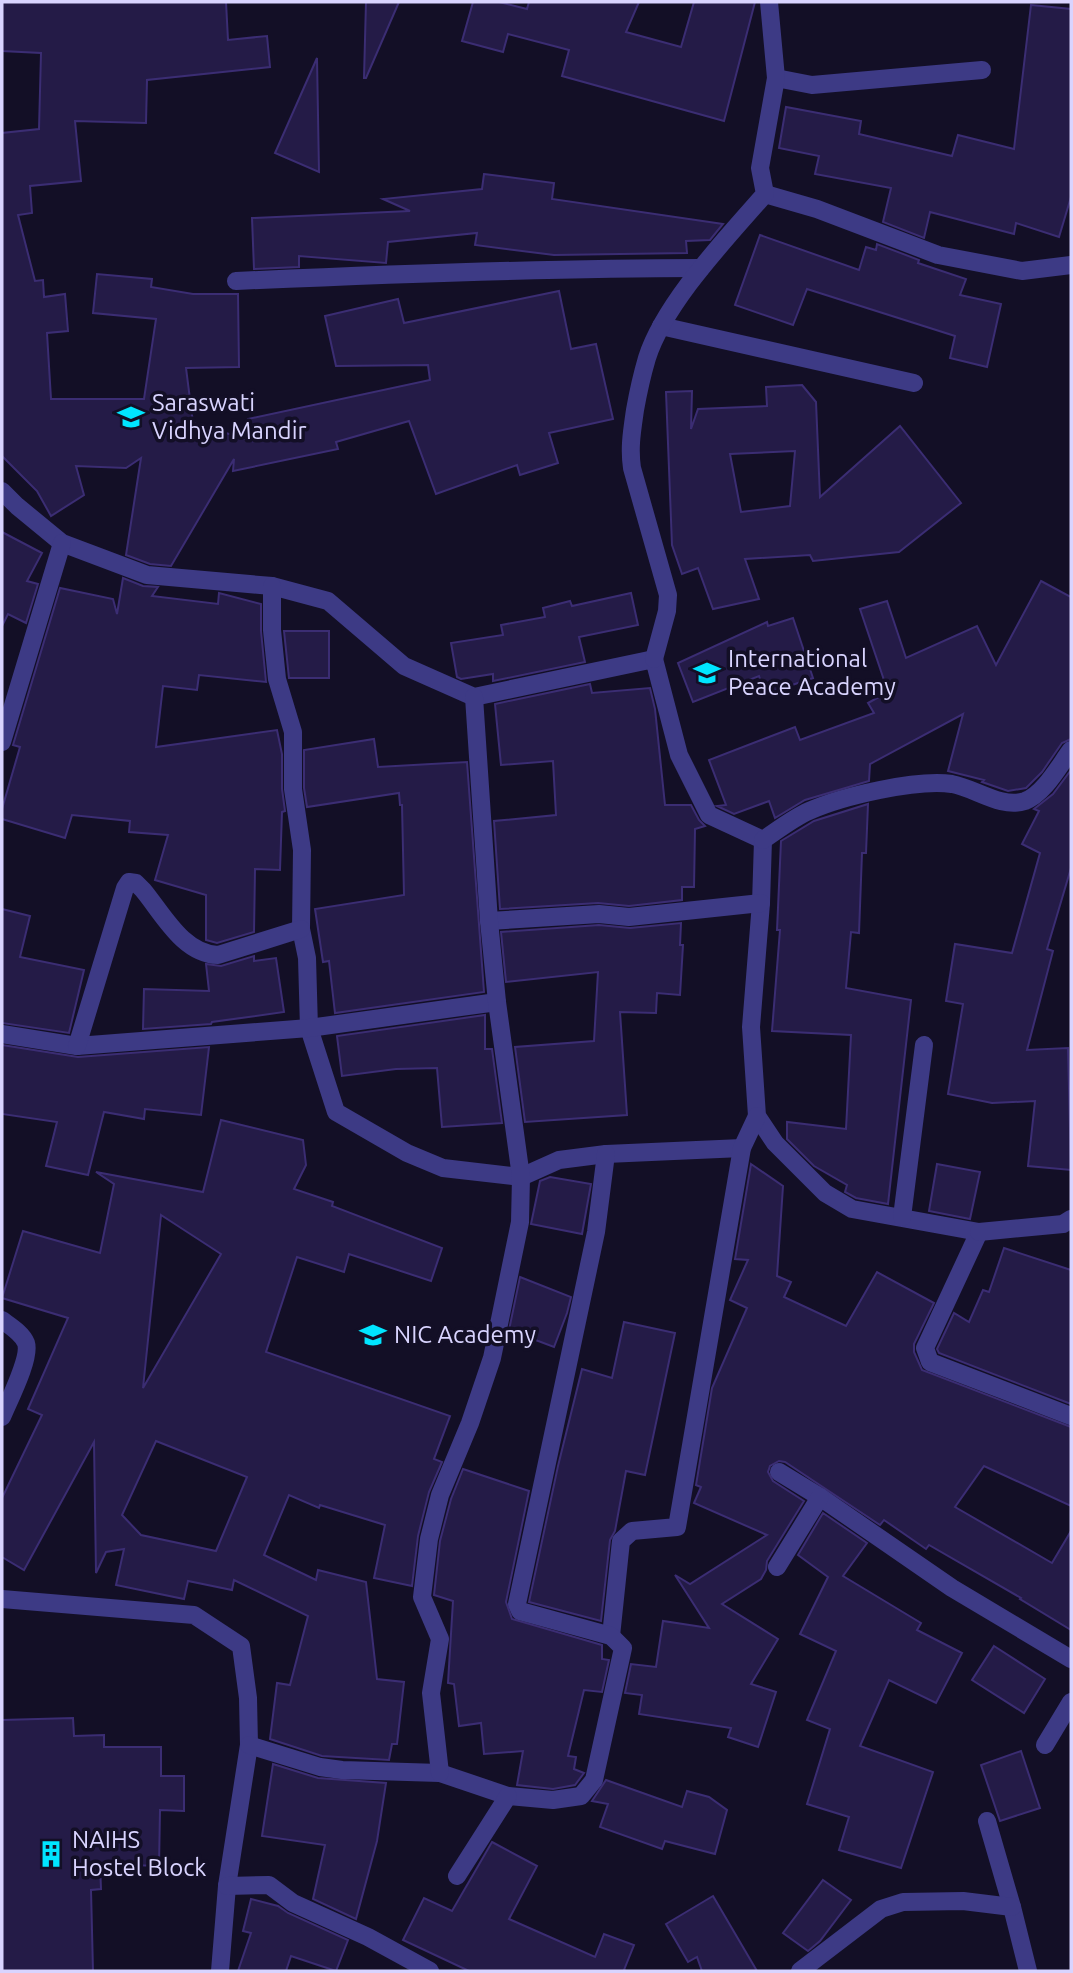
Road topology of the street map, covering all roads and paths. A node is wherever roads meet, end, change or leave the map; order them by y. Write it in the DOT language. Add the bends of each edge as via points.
graph roads {
  1 [pos="769,2"];
  2 [pos="982,70"];
  3 [pos="776,78"];
  4 [pos="765,194"];
  5 [pos="1071,265"];
  6 [pos="701,268"];
  7 [pos="236,281"];
  8 [pos="661,326"];
  9 [pos="914,383"];
  10 [pos="2,491"];
  11 [pos="62,543"];
  12 [pos="272,586"];
  13 [pos="654,659"];
  14 [pos="10,687"];
  15 [pos="474,697"];
  16 [pos="2,742"];
  17 [pos="1071,750"];
  18 [pos="763,839"];
  19 [pos="761,903"];
  20 [pos="489,921"];
  21 [pos="302,929"];
  22 [pos="496,1002"];
  23 [pos="309,1028"];
  24 [pos="2,1034"];
  25 [pos="924,1045"];
  26 [pos="77,1046"];
  27 [pos="757,1116"];
  28 [pos="742,1148"];
  29 [pos="606,1154"];
  30 [pos="521,1177"];
  31 [pos="902,1217"];
  32 [pos="1071,1219"];
  33 [pos="979,1231"];
  34 [pos="2,1320"];
  35 [pos="1071,1416"];
  36 [pos="2,1417"];
  37 [pos="779,1472"];
  38 [pos="820,1497"];
  39 [pos="777,1567"];
  40 [pos="2,1599"];
  41 [pos="611,1636"];
  42 [pos="1071,1660"];
  43 [pos="1071,1702"];
  44 [pos="249,1745"];
  45 [pos="1045,1745"];
  46 [pos="440,1773"];
  47 [pos="508,1796"];
  48 [pos="987,1821"];
  49 [pos="457,1876"];
  50 [pos="228,1886"];
  51 [pos="1013,1907"];
  52 [pos="220,1971"];
  53 [pos="430,1971"];
  54 [pos="800,1971"];
  55 [pos="1028,1971"];
  1 -- 3 [label="street"];
  2 -- 3 [label="street" via="812,85"];
  3 -- 4 [label="street" via="760,168"];
  4 -- 5 [label="street" via="938,255 1022,271"];
  4 -- 6 [label="street"];
  6 -- 7 [label="street" via="427,272"];
  6 -- 8 [label="street"];
  8 -- 9 [label="street"];
  8 -- 13 [label="street" via="647,356 629,447 668,595"];
  10 -- 11 [label="street"];
  11 -- 12 [label="street" via="147,575"];
  11 -- 14 [label="street"];
  12 -- 15 [label="street" via="328,601 404,666"];
  12 -- 21 [label="street" via="276,679 293,732 293,789 302,850"];
  13 -- 15 [label="street"];
  13 -- 18 [label="street" via="679,755 709,815"];
  14 -- 16 [label="street"];
  15 -- 20 [label="street"];
  17 -- 18 [label="street" via="1035,796 1022,802 1006,802 951,784 898,786 809,811"];
  18 -- 19 [label="street"];
  19 -- 20 [label="street" via="629,917"];
  19 -- 27 [label="street" via="751,1027"];
  20 -- 22 [label="street"];
  21 -- 23 [label="street"];
  21 -- 26 [label="street" via="205,955 189,946 143,890 129,882"];
  22 -- 23 [label="street"];
  22 -- 30 [label="street"];
  23 -- 26 [label="street"];
  23 -- 30 [label="street" via="336,1112 443,1168"];
  24 -- 26 [label="street"];
  25 -- 31 [label="street"];
  27 -- 28 [label="street"];
  27 -- 31 [label="street" via="775,1143 825,1193 852,1209"];
  28 -- 29 [label="street"];
  28 -- 41 [label="street" via="677,1527 632,1531 621,1541"];
  29 -- 30 [label="street" via="559,1160"];
  29 -- 41 [label="street" via="596,1232 517,1604 520,1611"];
  30 -- 46 [label="street" via="520,1222 492,1358 440,1495 428,1551 422,1597 440,1639 431,1693"];
  31 -- 33 [label="street"];
  32 -- 33 [label="street" via="1063,1224"];
  33 -- 35 [label="street" via="925,1348 926,1356 930,1362"];
  34 -- 36 [label="street" via="26,1343 27,1356"];
  37 -- 38 [label="street"];
  38 -- 39 [label="street"];
  38 -- 42 [label="street" via="952,1588"];
  40 -- 44 [label="street" via="194,1615 241,1646"];
  41 -- 47 [label="street" via="623,1647 594,1780 581,1796 554,1800"];
  43 -- 45 [label="street"];
  44 -- 46 [label="street" via="320,1767"];
  44 -- 50 [label="street"];
  46 -- 47 [label="street"];
  47 -- 49 [label="street"];
  48 -- 51 [label="street"];
  50 -- 52 [label="street"];
  50 -- 53 [label="street" via="269,1885 293,1903"];
  51 -- 54 [label="street" via="963,1901 903,1902 881,1909"];
  51 -- 55 [label="street"];
}
